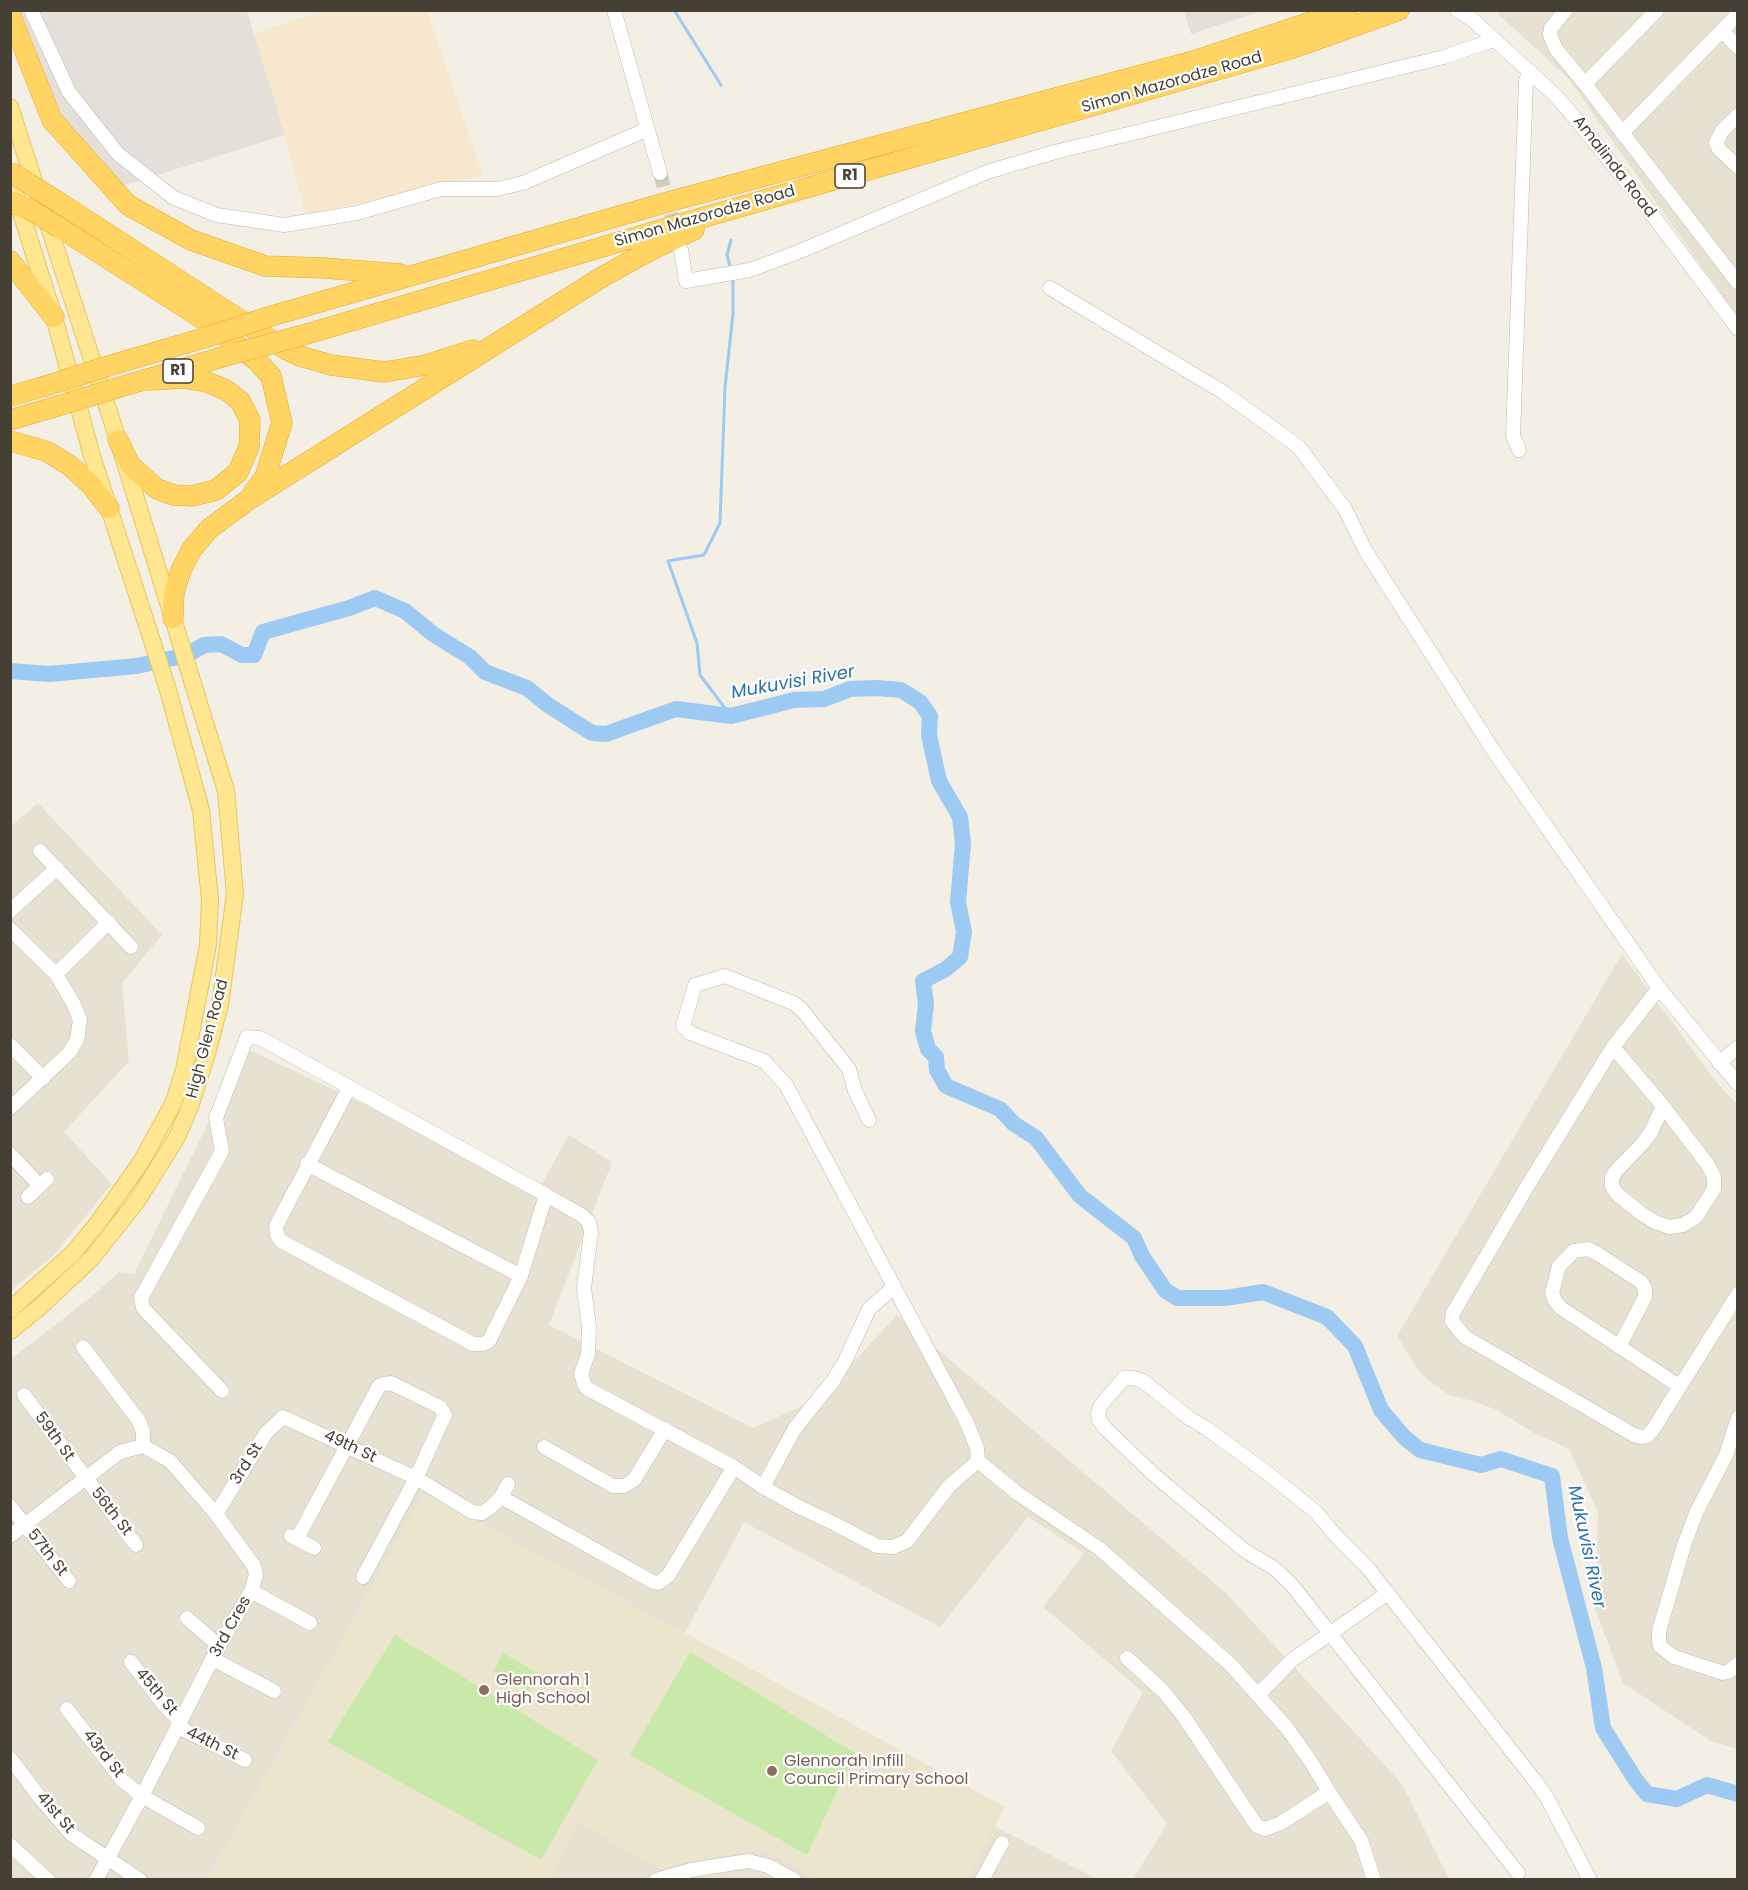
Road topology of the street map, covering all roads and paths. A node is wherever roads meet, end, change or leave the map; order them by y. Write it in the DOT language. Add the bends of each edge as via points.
graph roads {
  1 [pos="31,10"];
  2 [pos="614,10"];
  3 [pos="1347,10"];
  4 [pos="1399,10"];
  5 [pos="1457,10"];
  6 [pos="1566,10"];
  7 [pos="1657,10"];
  8 [pos="10,14"];
  9 [pos="1737,14"];
  10 [pos="1471,15"];
  11 [pos="1722,31"];
  12 [pos="1494,40"];
  13 [pos="1737,46"];
  14 [pos="1530,71"];
  15 [pos="1586,84"];
  16 [pos="10,107"];
  17 [pos="1737,115"];
  18 [pos="648,129"];
  19 [pos="1622,133"];
  20 [pos="1737,167"];
  21 [pos="10,172"];
  22 [pos="660,174"];
  23 [pos="10,178"];
  24 [pos="10,202"];
  25 [pos="746,206"];
  26 [pos="681,250"];
  27 [pos="10,261"];
  28 [pos="412,275"];
  29 [pos="1737,283"];
  30 [pos="1050,288"];
  31 [pos="1737,306"];
  32 [pos="1723,309"];
  33 [pos="54,317"];
  34 [pos="1737,329"];
  35 [pos="504,340"];
  36 [pos="148,380"];
  37 [pos="10,396"];
  38 [pos="10,420"];
  39 [pos="118,440"];
  40 [pos="10,441"];
  41 [pos="1520,450"];
  42 [pos="248,500"];
  43 [pos="109,508"];
  44 [pos="173,618"];
  45 [pos="40,850"];
  46 [pos="57,868"];
  47 [pos="10,911"];
  48 [pos="110,922"];
  49 [pos="10,929"];
  50 [pos="131,947"];
  51 [pos="56,975"];
  52 [pos="1659,988"];
  53 [pos="10,1045"];
  54 [pos="1613,1047"];
  55 [pos="1737,1047"];
  56 [pos="1719,1063"];
  57 [pos="43,1078"];
  58 [pos="1737,1084"];
  59 [pos="349,1088"];
  60 [pos="1663,1106"];
  61 [pos="10,1108"];
  62 [pos="869,1120"];
  63 [pos="10,1154"];
  64 [pos="308,1164"];
  65 [pos="546,1195"];
  66 [pos="28,1197"];
  67 [pos="521,1276"];
  68 [pos="894,1287"];
  69 [pos="1737,1294"];
  70 [pos="10,1310"];
  71 [pos="10,1331"];
  72 [pos="1620,1345"];
  73 [pos="83,1347"];
  74 [pos="1679,1386"];
  75 [pos="222,1391"];
  76 [pos="24,1395"];
  77 [pos="284,1417"];
  78 [pos="1737,1418"];
  79 [pos="664,1429"];
  80 [pos="143,1446"];
  81 [pos="346,1446"];
  82 [pos="544,1447"];
  83 [pos="1732,1457"];
  84 [pos="978,1461"];
  85 [pos="734,1467"];
  86 [pos="85,1478"];
  87 [pos="416,1478"];
  88 [pos="508,1484"];
  89 [pos="763,1487"];
  90 [pos="501,1497"];
  91 [pos="10,1506"];
  92 [pos="216,1514"];
  93 [pos="25,1526"];
  94 [pos="10,1536"];
  95 [pos="136,1545"];
  96 [pos="314,1548"];
  97 [pos="363,1577"];
  98 [pos="69,1581"];
  99 [pos="251,1591"];
  100 [pos="1388,1593"];
  101 [pos="187,1618"];
  102 [pos="310,1623"];
  103 [pos="1330,1635"];
  104 [pos="216,1653"];
  105 [pos="1127,1658"];
  106 [pos="131,1662"];
  107 [pos="1737,1664"];
  108 [pos="274,1691"];
  109 [pos="1258,1695"];
  110 [pos="67,1709"];
  111 [pos="179,1725"];
  112 [pos="10,1758"];
  113 [pos="245,1760"];
  114 [pos="1329,1792"];
  115 [pos="142,1796"];
  116 [pos="198,1828"];
  117 [pos="1002,1843"];
  118 [pos="10,1845"];
  119 [pos="107,1859"];
  120 [pos="1518,1873"];
  121 [pos="48,1880"];
  122 [pos="96,1880"];
  123 [pos="140,1880"];
  124 [pos="656,1880"];
  125 [pos="794,1880"];
  126 [pos="982,1880"];
  127 [pos="1374,1880"];
  128 [pos="1590,1880"];
  1 -- 18 [label="street" via="69,92 118,154 174,198 217,215 284,225 357,213 441,189 497,189 524,183"];
  2 -- 18 [label="street"];
  3 -- 28 [label="highway, Simon Mazorodze Road / R1" via="1194,61"];
  4 -- 25 [label="highway, Simon Mazorodze Road / R1" via="1290,49"];
  5 -- 10 [label="street, Amalinda Road"];
  6 -- 15 [label="street" via="1556,20 1550,35 1556,49"];
  7 -- 15 [label="street"];
  8 -- 28 [label="highway" via="52,120 128,206 191,240 265,266"];
  9 -- 11 [label="street"];
  10 -- 12 [label="street, Amalinda Road"];
  11 -- 13 [label="street"];
  11 -- 19 [label="street"];
  12 -- 14 [label="street, Amalinda Road"];
  12 -- 26 [label="street" via="1444,57 987,172 750,270 686,282"];
  14 -- 32 [label="street, Amalinda Road" via="1584,127"];
  14 -- 41 [label="street" via="1526,80 1513,436"];
  15 -- 19 [label="street"];
  16 -- 39 [label="main road, High Glen Road"];
  17 -- 20 [label="street" via="1716,143"];
  18 -- 22 [label="street"];
  19 -- 29 [label="street"];
  21 -- 35 [label="highway, bridge" via="285,349 321,362 384,372 426,365"];
  23 -- 33 [label="main road, High Glen Road"];
  24 -- 42 [label="highway, bridge" via="29,209 208,323 271,376 282,423 265,477"];
  25 -- 35 [label="highway" via="641,255"];
  25 -- 36 [label="highway, Simon Mazorodze Road / R1, bridge"];
  27 -- 33 [label="highway"];
  28 -- 37 [label="highway, Simon Mazorodze Road / R1, bridge"];
  30 -- 52 [label="street" via="1223,392 1299,447 1345,509 1365,550 1495,753"];
  31 -- 32 [label="street"];
  32 -- 34 [label="street, Amalinda Road"];
  33 -- 43 [label="main road, High Glen Road"];
  35 -- 42 [label="highway"];
  36 -- 38 [label="highway, Simon Mazorodze Road / R1, bridge"];
  36 -- 39 [label="highway" via="183,378 207,382 240,401 250,420 249,447 238,472 216,490 192,496 174,495 157,489 130,465"];
  39 -- 44 [label="main road, High Glen Road"];
  40 -- 43 [label="highway" via="46,451 69,465"];
  42 -- 44 [label="highway" via="209,529 192,549 174,592"];
  43 -- 70 [label="main road, High Glen Road" via="168,690 201,810 210,900 208,945 184,1070 174,1102 158,1132 118,1196 73,1253"];
  44 -- 71 [label="main road, High Glen Road" via="226,791 235,894 220,1005 190,1107 177,1137 137,1201 92,1258"];
  45 -- 46 [label="street"];
  46 -- 47 [label="street"];
  46 -- 48 [label="street"];
  48 -- 50 [label="street"];
  48 -- 51 [label="street"];
  49 -- 51 [label="street"];
  51 -- 57 [label="street" via="80,1020 77,1040 69,1053"];
  52 -- 54 [label="street"];
  52 -- 56 [label="street"];
  53 -- 57 [label="street"];
  54 -- 60 [label="street"];
  54 -- 74 [label="street" via="1528,1185 1453,1313 1452,1321 1465,1336 1634,1435 1647,1436 1652,1431"];
  55 -- 56 [label="street"];
  56 -- 58 [label="street"];
  57 -- 61 [label="street"];
  59 -- 64 [label="street"];
  59 -- 65 [label="street"];
  59 -- 75 [label="street" via="260,1038 246,1037 216,1118 222,1152 141,1298 143,1308"];
  60 -- 60 [label="street" via="1644,1142 1612,1177 1612,1185 1642,1214 1669,1227 1696,1217 1714,1189 1714,1177"];
  62 -- 68 [label="street" via="849,1069 802,1010 726,976 695,985 683,1026 690,1033 764,1061 786,1085"];
  63 -- 66 [label="street" via="43,1182"];
  64 -- 67 [label="street"];
  64 -- 67 [label="street" via="276,1226 281,1241 473,1344 489,1341"];
  65 -- 67 [label="street"];
  65 -- 79 [label="street" via="590,1222 584,1288 588,1354 582,1381 590,1390"];
  68 -- 84 [label="street" via="966,1421"];
  68 -- 89 [label="street" via="869,1309 845,1361 795,1428"];
  69 -- 74 [label="street"];
  72 -- 72 [label="street" via="1555,1301 1552,1293 1559,1266 1574,1251 1588,1249 1598,1254 1645,1288 1645,1297"];
  72 -- 74 [label="street"];
  73 -- 80 [label="street" via="139,1421"];
  76 -- 86 [label="street, 59th St"];
  77 -- 81 [label="street, 49th St"];
  77 -- 92 [label="street, 3rd St" via="266,1433"];
  78 -- 83 [label="street"];
  79 -- 82 [label="street" via="634,1480 624,1486 614,1486"];
  79 -- 85 [label="street"];
  80 -- 86 [label="street" via="120,1452"];
  80 -- 92 [label="street, 3rd Cres" via="170,1461"];
  81 -- 87 [label="street, 49th St"];
  81 -- 87 [label="street" via="379,1386 391,1383 440,1407 444,1415"];
  81 -- 96 [label="street" via="294,1538"];
  83 -- 107 [label="street" via="1697,1511 1659,1640 1666,1653 1723,1673"];
  84 -- 89 [label="street" via="950,1486 907,1541 893,1547 877,1546"];
  84 -- 109 [label="street" via="1010,1488 1100,1549 1231,1665"];
  85 -- 89 [label="street"];
  85 -- 90 [label="street" via="668,1576 658,1583"];
  86 -- 93 [label="street"];
  86 -- 95 [label="street, 56th St"];
  87 -- 90 [label="street, 49th St" via="472,1512 482,1513"];
  87 -- 97 [label="street"];
  88 -- 90 [label="street"];
  91 -- 93 [label="street, 57th St"];
  92 -- 99 [label="street, 3rd Cres" via="254,1566 256,1575"];
  93 -- 94 [label="street"];
  93 -- 98 [label="street, 57th St"];
  99 -- 102 [label="street"];
  99 -- 104 [label="street, 3rd Cres"];
  100 -- 103 [label="street"];
  100 -- 103 [label="street" via="1316,1512 1283,1485 1143,1381 1124,1378 1101,1405 1099,1420 1105,1428 1153,1474 1292,1585"];
  100 -- 128 [label="street" via="1541,1789"];
  101 -- 104 [label="street"];
  103 -- 109 [label="street" via="1292,1660"];
  103 -- 120 [label="street"];
  104 -- 108 [label="street"];
  104 -- 111 [label="street, 3rd Cres"];
  105 -- 114 [label="street" via="1184,1716 1257,1826 1265,1829 1281,1823"];
  106 -- 111 [label="street, 45th St"];
  109 -- 114 [label="street" via="1287,1728"];
  110 -- 115 [label="street, 43rd St" via="122,1780"];
  111 -- 113 [label="street, 44th St"];
  111 -- 115 [label="street, 3rd Cres"];
  112 -- 119 [label="street, 41st St" via="71,1834"];
  114 -- 127 [label="street" via="1361,1840"];
  115 -- 116 [label="street, 43rd St"];
  115 -- 119 [label="street, 3rd Cres"];
  117 -- 126 [label="street"];
  118 -- 121 [label="street"];
  119 -- 122 [label="street, 3rd Cres"];
  119 -- 123 [label="street, 41st St"];
  124 -- 125 [label="street" via="748,1861 768,1866"];
}
